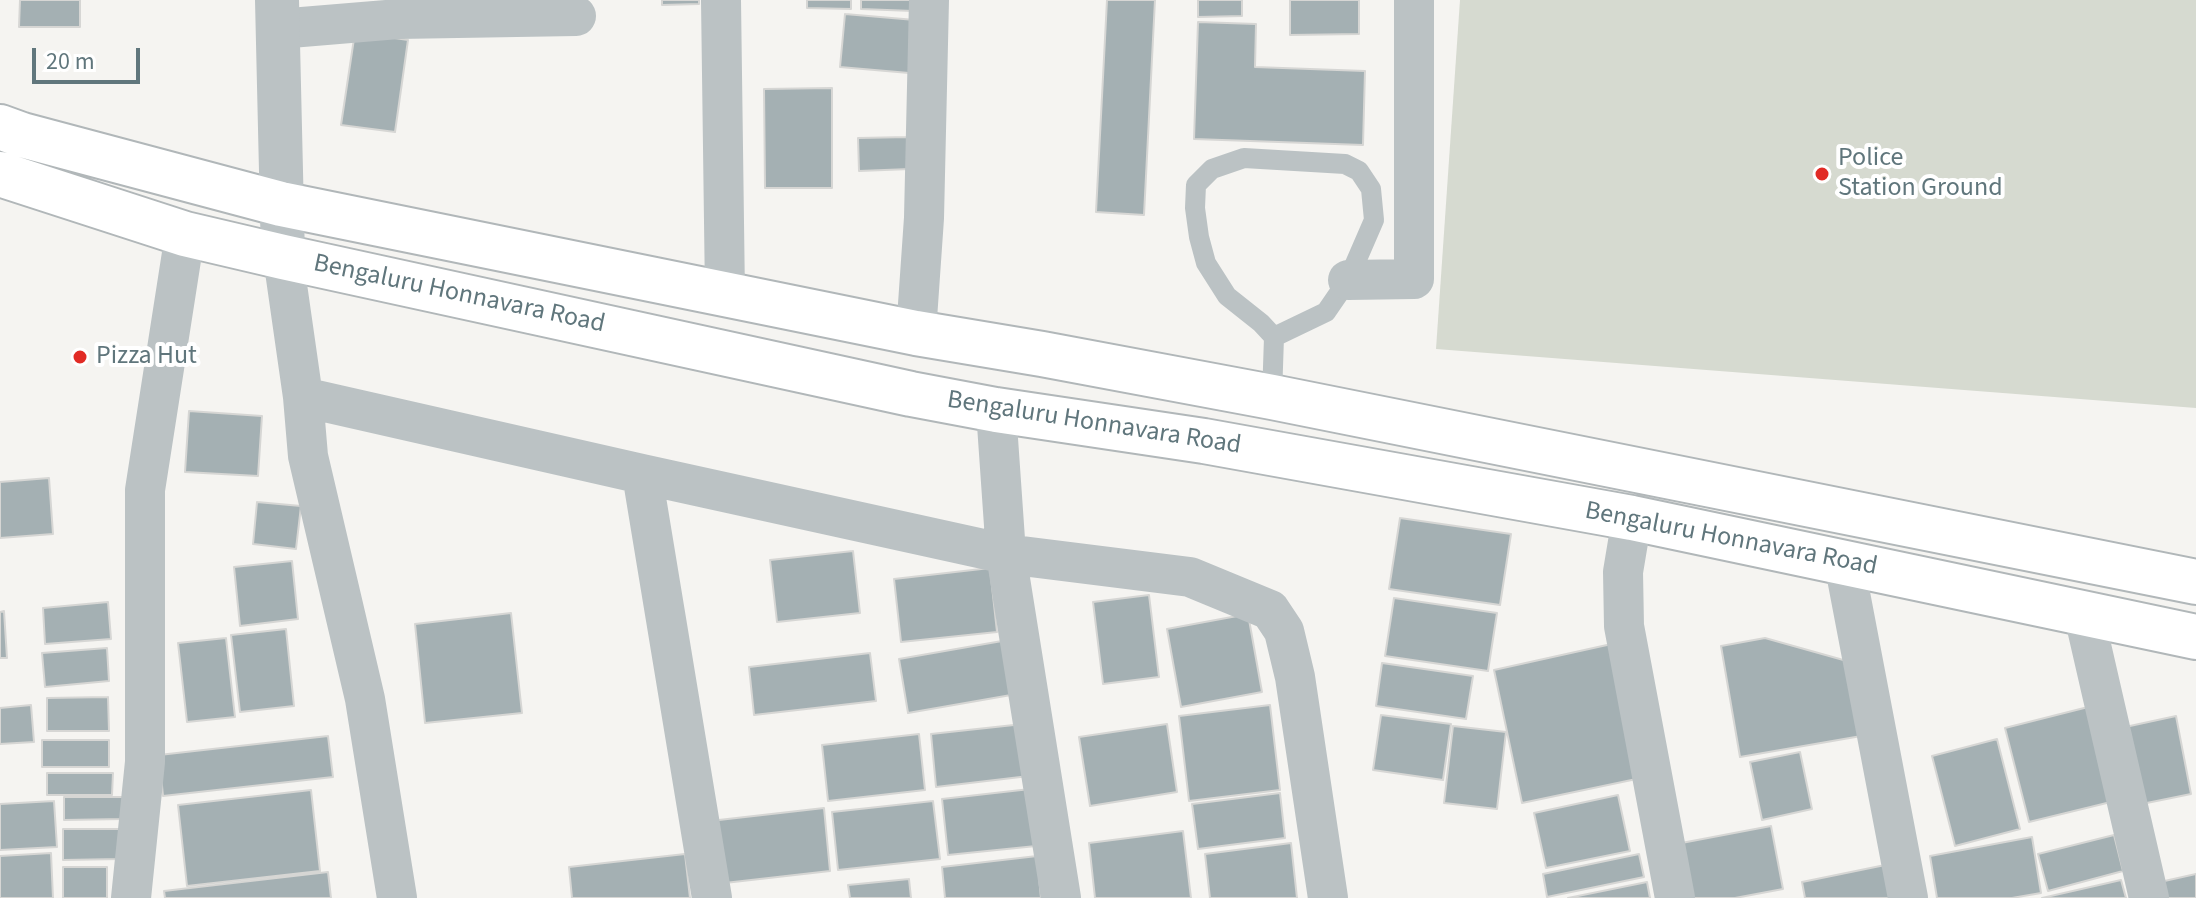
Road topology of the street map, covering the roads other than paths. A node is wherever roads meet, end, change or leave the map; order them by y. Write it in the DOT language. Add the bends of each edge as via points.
graph roads {
  1 [pos="721,0"];
  2 [pos="929,0"];
  3 [pos="1414,0"];
  4 [pos="277,14"];
  5 [pos="576,16"];
  6 [pos="0,127"];
  7 [pos="0,174"];
  8 [pos="281,204"];
  9 [pos="185,234"];
  10 [pos="283,257"];
  11 [pos="1348,280"];
  12 [pos="725,295"];
  13 [pos="916,333"];
  14 [pos="1274,337"];
  15 [pos="303,397"];
  16 [pos="1272,397"];
  17 [pos="996,410"];
  18 [pos="642,474"];
  19 [pos="1632,518"];
  20 [pos="1006,554"];
  21 [pos="1844,562"];
  22 [pos="2196,582"];
  23 [pos="2084,615"];
  24 [pos="2196,637"];
  25 [pos="131,898"];
  26 [pos="397,898"];
  27 [pos="712,898"];
  28 [pos="1061,898"];
  29 [pos="1328,898"];
  30 [pos="1675,898"];
  31 [pos="1908,898"];
  32 [pos="2149,898"];
  1 -- 12 [label="street"];
  2 -- 13 [label="street"];
  3 -- 11 [label="street" via="1414,279"];
  4 -- 5 [label="street" via="398,19"];
  4 -- 8 [label="street"];
  6 -- 8 [label="main road, Bengaluru Honnavara Road"];
  7 -- 9 [label="main road, Bengaluru Honnavara Road"];
  8 -- 10 [label="street"];
  8 -- 12 [label="main road, Bengaluru Honnavara Road"];
  9 -- 10 [label="main road, Bengaluru Honnavara Road"];
  9 -- 25 [label="street" via="145,490 145,762"];
  10 -- 15 [label="street"];
  10 -- 17 [label="main road, Bengaluru Honnavara Road"];
  11 -- 14 [label="lane" via="1326,312"];
  11 -- 14 [label="lane" via="1374,220 1371,189 1359,171 1345,164 1244,158 1212,169 1196,185 1206,263 1227,296"];
  12 -- 13 [label="main road, Bengaluru Honnavara Road"];
  13 -- 16 [label="main road, Bengaluru Honnavara Road"];
  14 -- 16 [label="lane"];
  15 -- 18 [label="street"];
  15 -- 26 [label="street" via="308,456 365,699"];
  16 -- 22 [label="main road, Bengaluru Honnavara Road"];
  17 -- 19 [label="main road, Bengaluru Honnavara Road" via="1204,441"];
  17 -- 20 [label="street"];
  18 -- 20 [label="street"];
  18 -- 27 [label="street"];
  19 -- 21 [label="main road, Bengaluru Honnavara Road"];
  19 -- 30 [label="street" via="1623,572 1624,626"];
  20 -- 28 [label="street"];
  20 -- 29 [label="street" via="1190,577 1270,610 1284,631 1295,677"];
  21 -- 23 [label="main road, Bengaluru Honnavara Road"];
  21 -- 31 [label="street"];
  23 -- 24 [label="main road, Bengaluru Honnavara Road"];
  23 -- 32 [label="street"];
}
